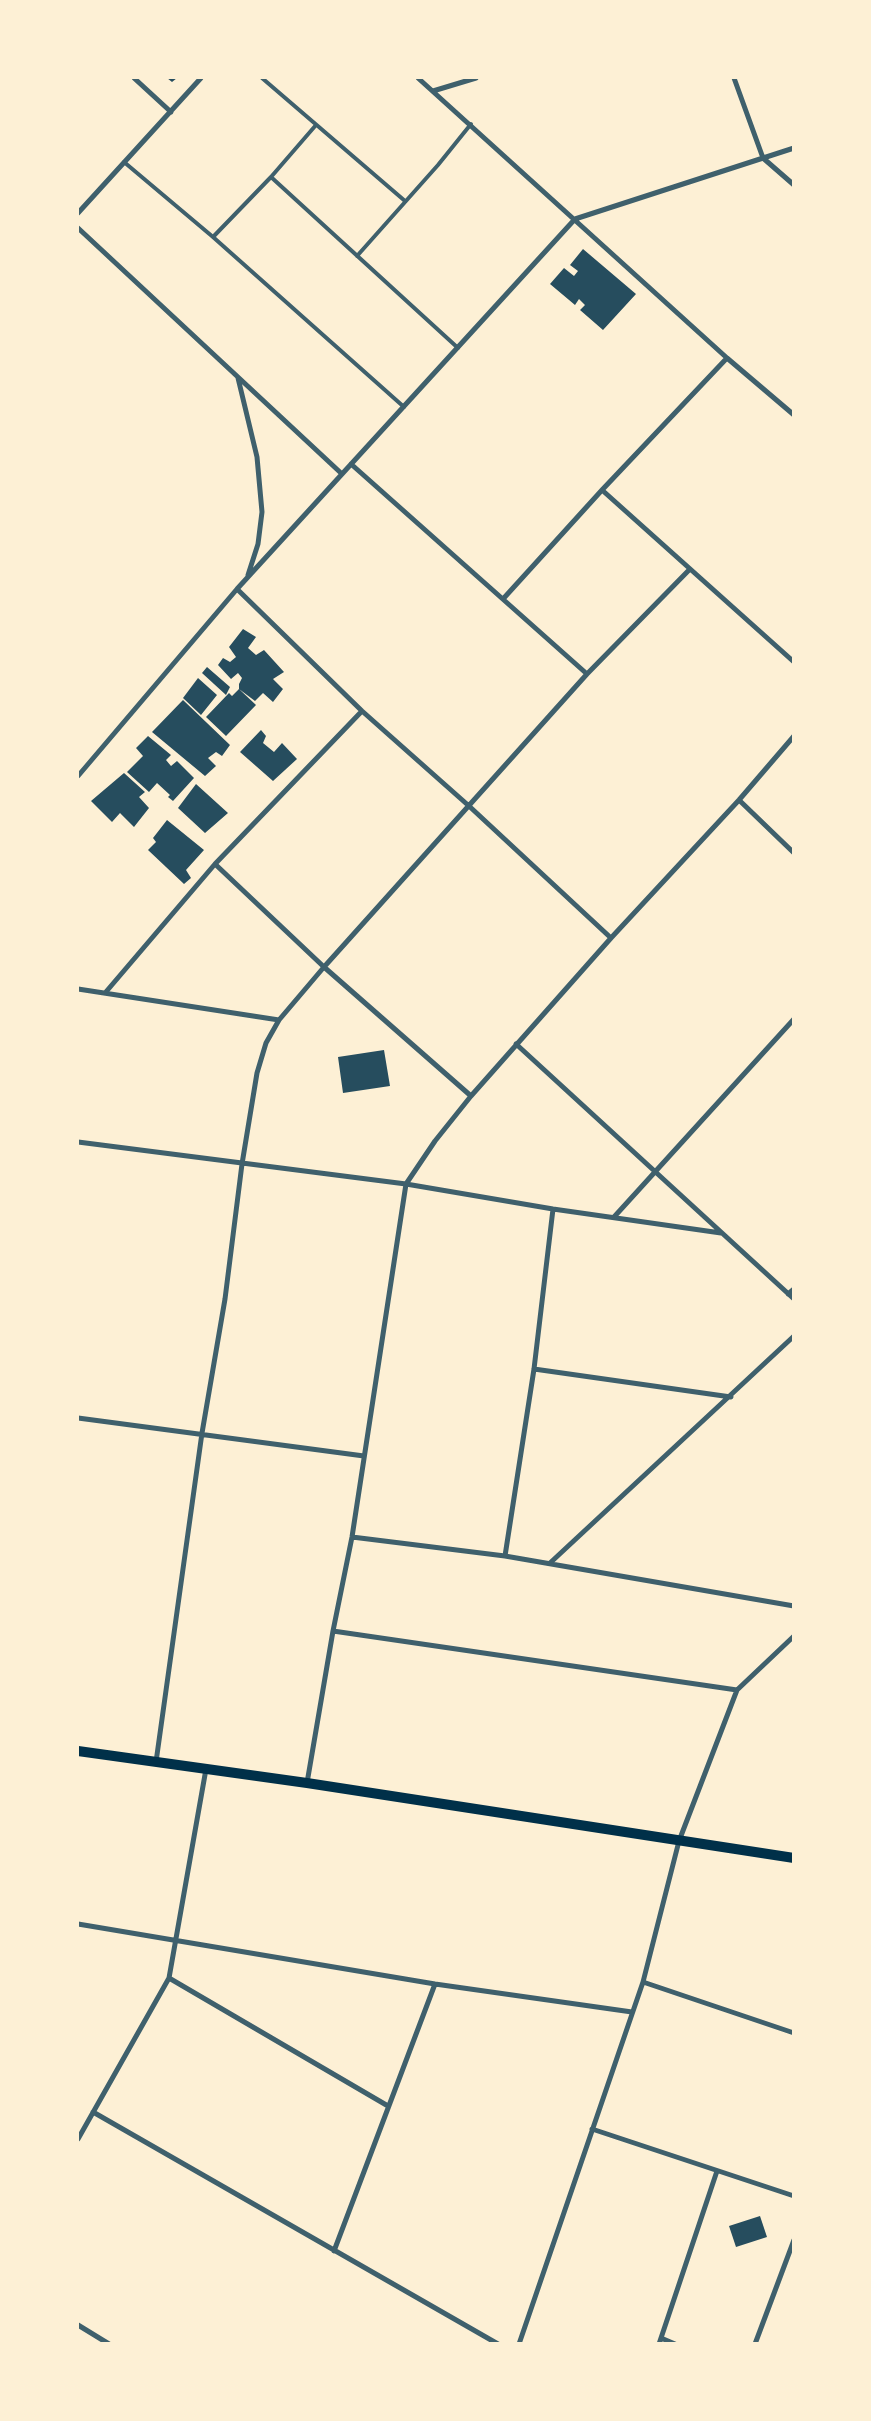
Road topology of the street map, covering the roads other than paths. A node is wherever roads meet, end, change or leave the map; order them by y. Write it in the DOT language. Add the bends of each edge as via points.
graph roads {
  1 [pos="134,78"];
  2 [pos="202,78"];
  3 [pos="262,78"];
  4 [pos="418,78"];
  5 [pos="476,78"];
  6 [pos="734,78"];
  7 [pos="433,91"];
  8 [pos="171,112"];
  9 [pos="470,124"];
  10 [pos="316,125"];
  11 [pos="794,148"];
  12 [pos="763,158"];
  13 [pos="124,162"];
  14 [pos="271,177"];
  15 [pos="794,185"];
  16 [pos="405,201"];
  17 [pos="78,213"];
  18 [pos="576,219"];
  19 [pos="78,228"];
  20 [pos="213,237"];
  21 [pos="357,256"];
  22 [pos="458,348"];
  23 [pos="727,358"];
  24 [pos="238,377"];
  25 [pos="404,407"];
  26 [pos="794,415"];
  27 [pos="351,464"];
  28 [pos="342,474"];
  29 [pos="602,490"];
  30 [pos="690,568"];
  31 [pos="248,577"];
  32 [pos="237,589"];
  33 [pos="503,599"];
  34 [pos="794,662"];
  35 [pos="587,674"];
  36 [pos="362,711"];
  37 [pos="794,736"];
  38 [pos="78,776"];
  39 [pos="739,800"];
  40 [pos="469,806"];
  41 [pos="794,853"];
  42 [pos="215,864"];
  43 [pos="611,938"];
  44 [pos="324,966"];
  45 [pos="78,989"];
  46 [pos="105,992"];
  47 [pos="794,1019"];
  48 [pos="279,1020"];
  49 [pos="516,1044"];
  50 [pos="470,1096"];
  51 [pos="78,1142"];
  52 [pos="242,1164"];
  53 [pos="655,1173"];
  54 [pos="406,1184"];
  55 [pos="553,1209"];
  56 [pos="614,1217"];
  57 [pos="721,1233"];
  58 [pos="794,1289"];
  59 [pos="788,1294"];
  60 [pos="794,1299"];
  61 [pos="794,1336"];
  62 [pos="534,1369"];
  63 [pos="731,1397"];
  64 [pos="78,1418"];
  65 [pos="202,1433"];
  66 [pos="364,1456"];
  67 [pos="352,1537"];
  68 [pos="505,1556"];
  69 [pos="550,1563"];
  70 [pos="794,1606"];
  71 [pos="333,1630"];
  72 [pos="794,1636"];
  73 [pos="737,1690"];
  74 [pos="78,1751"];
  75 [pos="156,1762"];
  76 [pos="206,1768"];
  77 [pos="307,1783"];
  78 [pos="680,1841"];
  79 [pos="794,1858"];
  80 [pos="78,1924"];
  81 [pos="177,1941"];
  82 [pos="169,1978"];
  83 [pos="643,1982"];
  84 [pos="435,1984"];
  85 [pos="632,2012"];
  86 [pos="794,2033"];
  87 [pos="388,2106"];
  88 [pos="94,2112"];
  89 [pos="592,2129"];
  90 [pos="78,2139"];
  91 [pos="717,2171"];
  92 [pos="794,2196"];
  93 [pos="794,2240"];
  94 [pos="334,2251"];
  95 [pos="78,2325"];
  96 [pos="660,2341"];
  97 [pos="109,2344"];
  98 [pos="498,2344"];
  99 [pos="519,2344"];
  100 [pos="675,2344"];
  101 [pos="755,2344"];
  1 -- 8 [label="street"];
  2 -- 8 [label="street"];
  3 -- 10 [label="lane"];
  4 -- 7 [label="street"];
  5 -- 7 [label="street"];
  6 -- 12 [label="street"];
  7 -- 9 [label="street"];
  8 -- 13 [label="street"];
  9 -- 16 [label="lane"];
  9 -- 18 [label="street"];
  10 -- 14 [label="lane"];
  10 -- 16 [label="lane"];
  11 -- 12 [label="street"];
  12 -- 15 [label="street"];
  12 -- 18 [label="street"];
  13 -- 17 [label="street"];
  13 -- 20 [label="lane"];
  14 -- 20 [label="lane"];
  14 -- 21 [label="lane"];
  16 -- 21 [label="lane"];
  18 -- 22 [label="street"];
  18 -- 23 [label="street"];
  19 -- 24 [label="street"];
  20 -- 25 [label="lane"];
  21 -- 22 [label="lane"];
  22 -- 25 [label="street"];
  23 -- 26 [label="street"];
  23 -- 29 [label="street"];
  24 -- 28 [label="street"];
  24 -- 31 [label="street" via="257,457 262,512 258,544"];
  25 -- 27 [label="street"];
  27 -- 28 [label="street"];
  27 -- 33 [label="street"];
  28 -- 31 [label="street"];
  29 -- 30 [label="street"];
  29 -- 33 [label="street"];
  30 -- 34 [label="street"];
  30 -- 35 [label="street"];
  31 -- 32 [label="street"];
  32 -- 36 [label="street"];
  32 -- 38 [label="street"];
  33 -- 35 [label="street"];
  35 -- 40 [label="street"];
  36 -- 40 [label="street"];
  36 -- 42 [label="street"];
  37 -- 39 [label="street"];
  39 -- 41 [label="street"];
  39 -- 43 [label="street"];
  40 -- 43 [label="street"];
  40 -- 44 [label="street"];
  42 -- 44 [label="street"];
  42 -- 46 [label="street"];
  43 -- 49 [label="street"];
  44 -- 48 [label="street"];
  44 -- 50 [label="street"];
  45 -- 46 [label="street"];
  46 -- 48 [label="street"];
  47 -- 53 [label="street"];
  48 -- 52 [label="street" via="266,1043 257,1073"];
  49 -- 50 [label="street"];
  49 -- 53 [label="street"];
  50 -- 54 [label="street"];
  51 -- 52 [label="street"];
  52 -- 54 [label="street"];
  52 -- 65 [label="street" via="225,1299"];
  53 -- 56 [label="street"];
  53 -- 57 [label="street"];
  54 -- 55 [label="street"];
  54 -- 66 [label="street"];
  55 -- 56 [label="street"];
  55 -- 62 [label="street"];
  56 -- 57 [label="street"];
  57 -- 59 [label="street"];
  58 -- 59 [label="street"];
  59 -- 60 [label="street"];
  61 -- 63 [label="street"];
  62 -- 63 [label="street"];
  62 -- 68 [label="street"];
  63 -- 69 [label="street"];
  64 -- 65 [label="street"];
  65 -- 66 [label="street"];
  65 -- 75 [label="street"];
  66 -- 67 [label="street"];
  67 -- 68 [label="street"];
  67 -- 71 [label="street"];
  68 -- 69 [label="street"];
  69 -- 70 [label="street"];
  71 -- 73 [label="street"];
  71 -- 77 [label="street"];
  72 -- 73 [label="street"];
  73 -- 78 [label="street"];
  74 -- 75 [label="main road"];
  75 -- 76 [label="main road"];
  76 -- 77 [label="main road"];
  76 -- 81 [label="street"];
  77 -- 78 [label="main road"];
  78 -- 79 [label="main road"];
  78 -- 83 [label="street"];
  80 -- 81 [label="street"];
  81 -- 82 [label="street"];
  81 -- 84 [label="street"];
  82 -- 87 [label="street"];
  82 -- 88 [label="street"];
  83 -- 85 [label="street"];
  83 -- 86 [label="street"];
  84 -- 85 [label="street"];
  84 -- 87 [label="street"];
  85 -- 89 [label="street"];
  87 -- 94 [label="street"];
  88 -- 90 [label="street"];
  88 -- 94 [label="street"];
  89 -- 91 [label="street"];
  89 -- 99 [label="street"];
  91 -- 92 [label="street"];
  91 -- 96 [label="street"];
  93 -- 101 [label="street"];
  94 -- 98 [label="street"];
  95 -- 97 [label="street"];
  96 -- 100 [label="street"];
}
